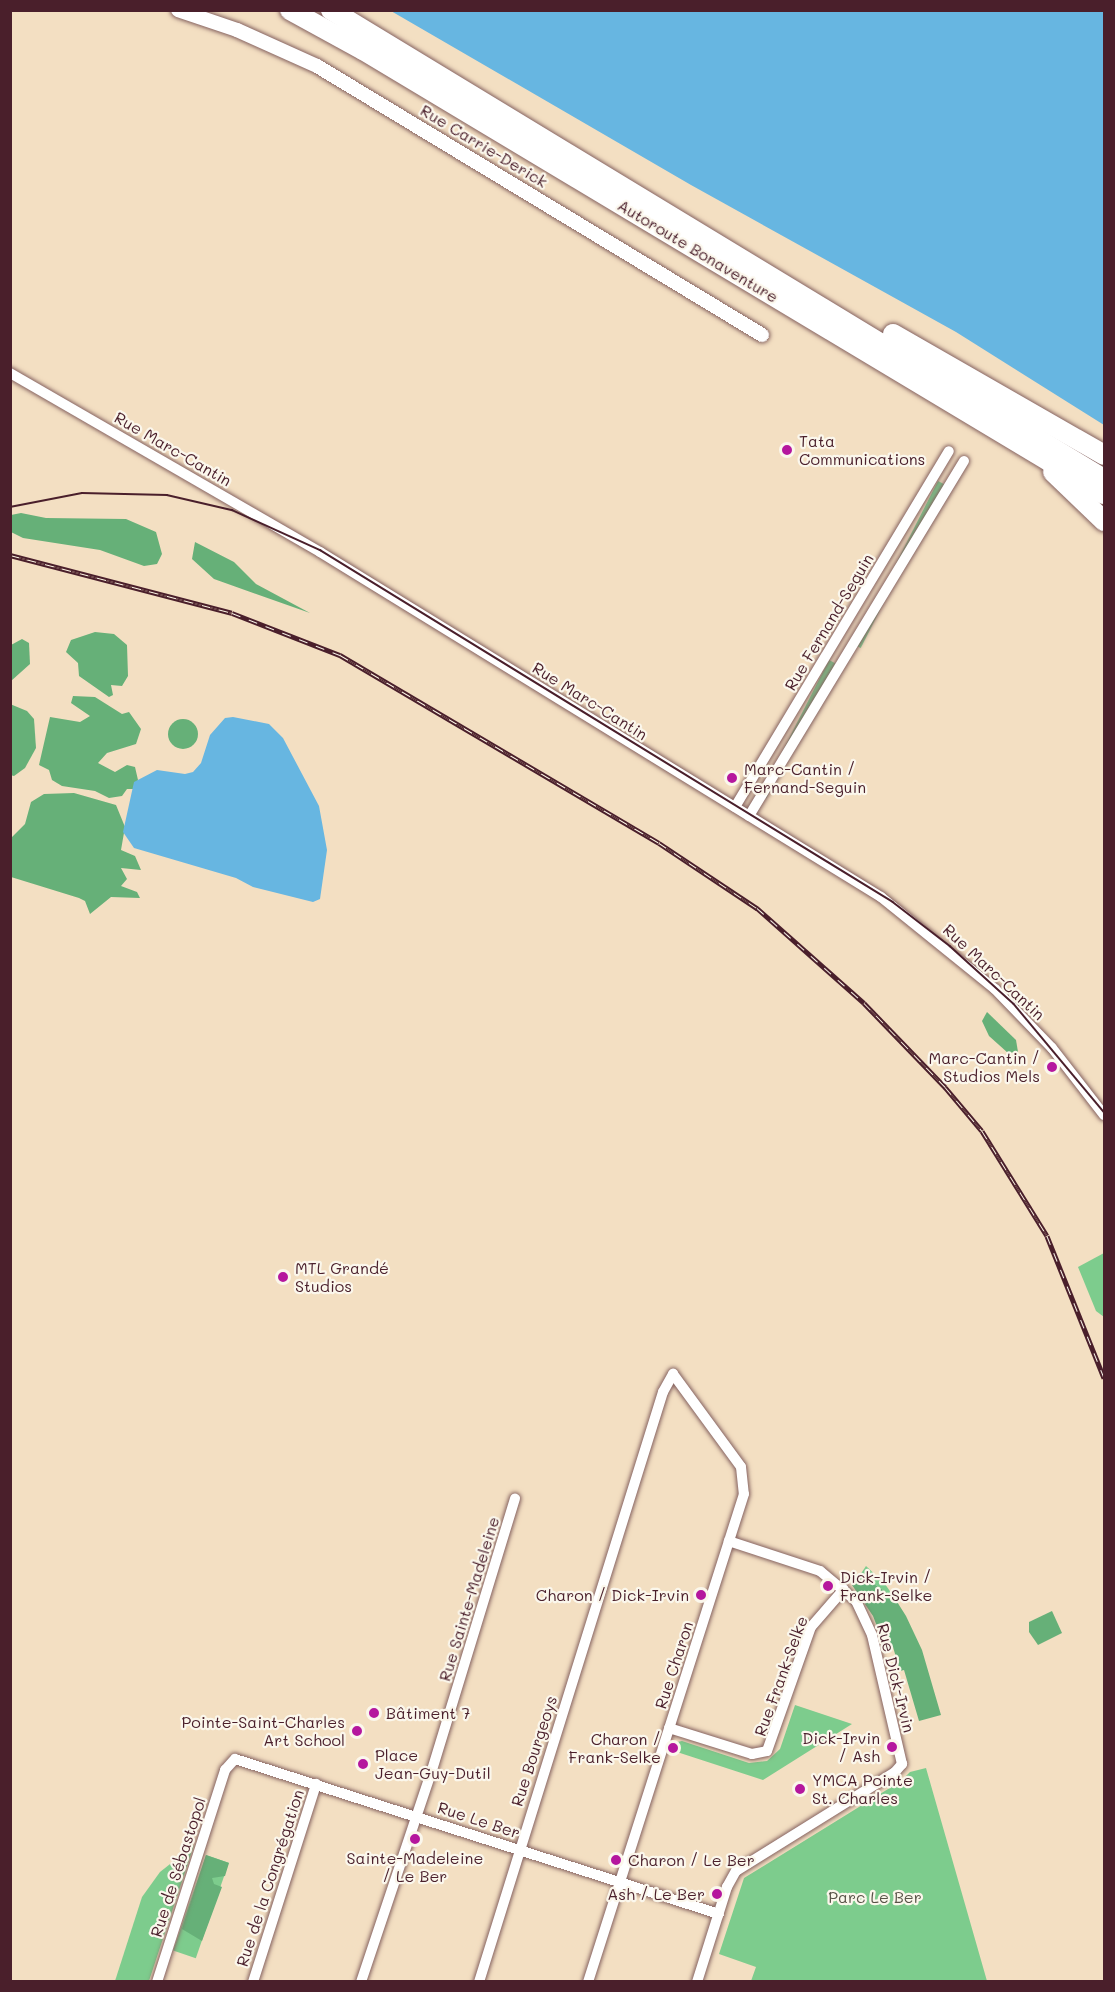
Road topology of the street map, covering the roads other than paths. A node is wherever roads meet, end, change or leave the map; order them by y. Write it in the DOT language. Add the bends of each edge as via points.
graph roads {
  1 [pos="178,10"];
  2 [pos="279,10"];
  3 [pos="290,10"];
  4 [pos="329,20"];
  5 [pos="807,296"];
  6 [pos="762,335"];
  7 [pos="10,373"];
  8 [pos="1032,451"];
  9 [pos="950,452"];
  10 [pos="1104,455"];
  11 [pos="964,461"];
  12 [pos="1104,479"];
  13 [pos="1104,494"];
  14 [pos="1104,521"];
  15 [pos="735,807"];
  16 [pos="749,816"];
  17 [pos="1104,1115"];
  18 [pos="673,1374"];
  19 [pos="515,1498"];
  20 [pos="729,1541"];
  21 [pos="844,1589"];
  22 [pos="669,1728"];
  23 [pos="230,1763"];
  24 [pos="316,1784"];
  25 [pos="415,1816"];
  26 [pos="519,1849"];
  27 [pos="620,1882"];
  28 [pos="718,1914"];
  29 [pos="158,1982"];
  30 [pos="253,1982"];
  31 [pos="361,1982"];
  32 [pos="479,1982"];
  33 [pos="588,1982"];
  34 [pos="697,1982"];
  1 -- 6 [label="street, Rue Carrie-Derick" via="260,39 326,71"];
  2 -- 4 [label="highway"];
  3 -- 4 [label="highway, Autoroute Bonaventure"];
  4 -- 5 [label="highway, Autoroute Bonaventure"];
  4 -- 8 [label="highway, Autoroute Bonaventure"];
  5 -- 10 [label="highway" via="891,333"];
  5 -- 12 [label="highway, Autoroute Bonaventure"];
  7 -- 15 [label="street, Rue Marc-Cantin" via="320,552"];
  8 -- 13 [label="highway, Autoroute Bonaventure"];
  8 -- 14 [label="highway"];
  9 -- 15 [label="street, Rue Fernand-Seguin"];
  11 -- 16 [label="street, Rue Fernand-Seguin"];
  15 -- 16 [label="street, Rue Marc-Cantin"];
  16 -- 17 [label="street, Rue Marc-Cantin" via="881,897 958,956 1029,1023"];
  18 -- 20 [label="street, Rue Charon" via="745,1476 744,1494"];
  18 -- 26 [label="street, Rue Bourgeoys" via="663,1392"];
  19 -- 25 [label="street, Rue Sainte-Madeleine"];
  20 -- 21 [label="street, Rue Dick-Irvin" via="813,1568"];
  20 -- 22 [label="street, Rue Charon"];
  21 -- 22 [label="street, Rue Frank-Selke" via="811,1627 767,1751 752,1754"];
  21 -- 28 [label="street, Rue Dick-Irvin" via="860,1608 872,1635 902,1764 739,1868 728,1882"];
  22 -- 27 [label="street, Rue Charon"];
  23 -- 24 [label="street, Rue Le Ber" via="242,1760"];
  23 -- 29 [label="street, Rue de Sébastopol"];
  24 -- 25 [label="street, Rue Le Ber"];
  24 -- 30 [label="street, Rue de la Congrégation"];
  25 -- 26 [label="street, Rue Le Ber"];
  25 -- 31 [label="street, Rue Sainte-Madeleine"];
  26 -- 27 [label="street, Rue Le Ber"];
  26 -- 32 [label="street, Rue Bourgeoys"];
  27 -- 28 [label="street, Rue Le Ber"];
  27 -- 33 [label="street, Rue Charon"];
  28 -- 34 [label="street"];
}
